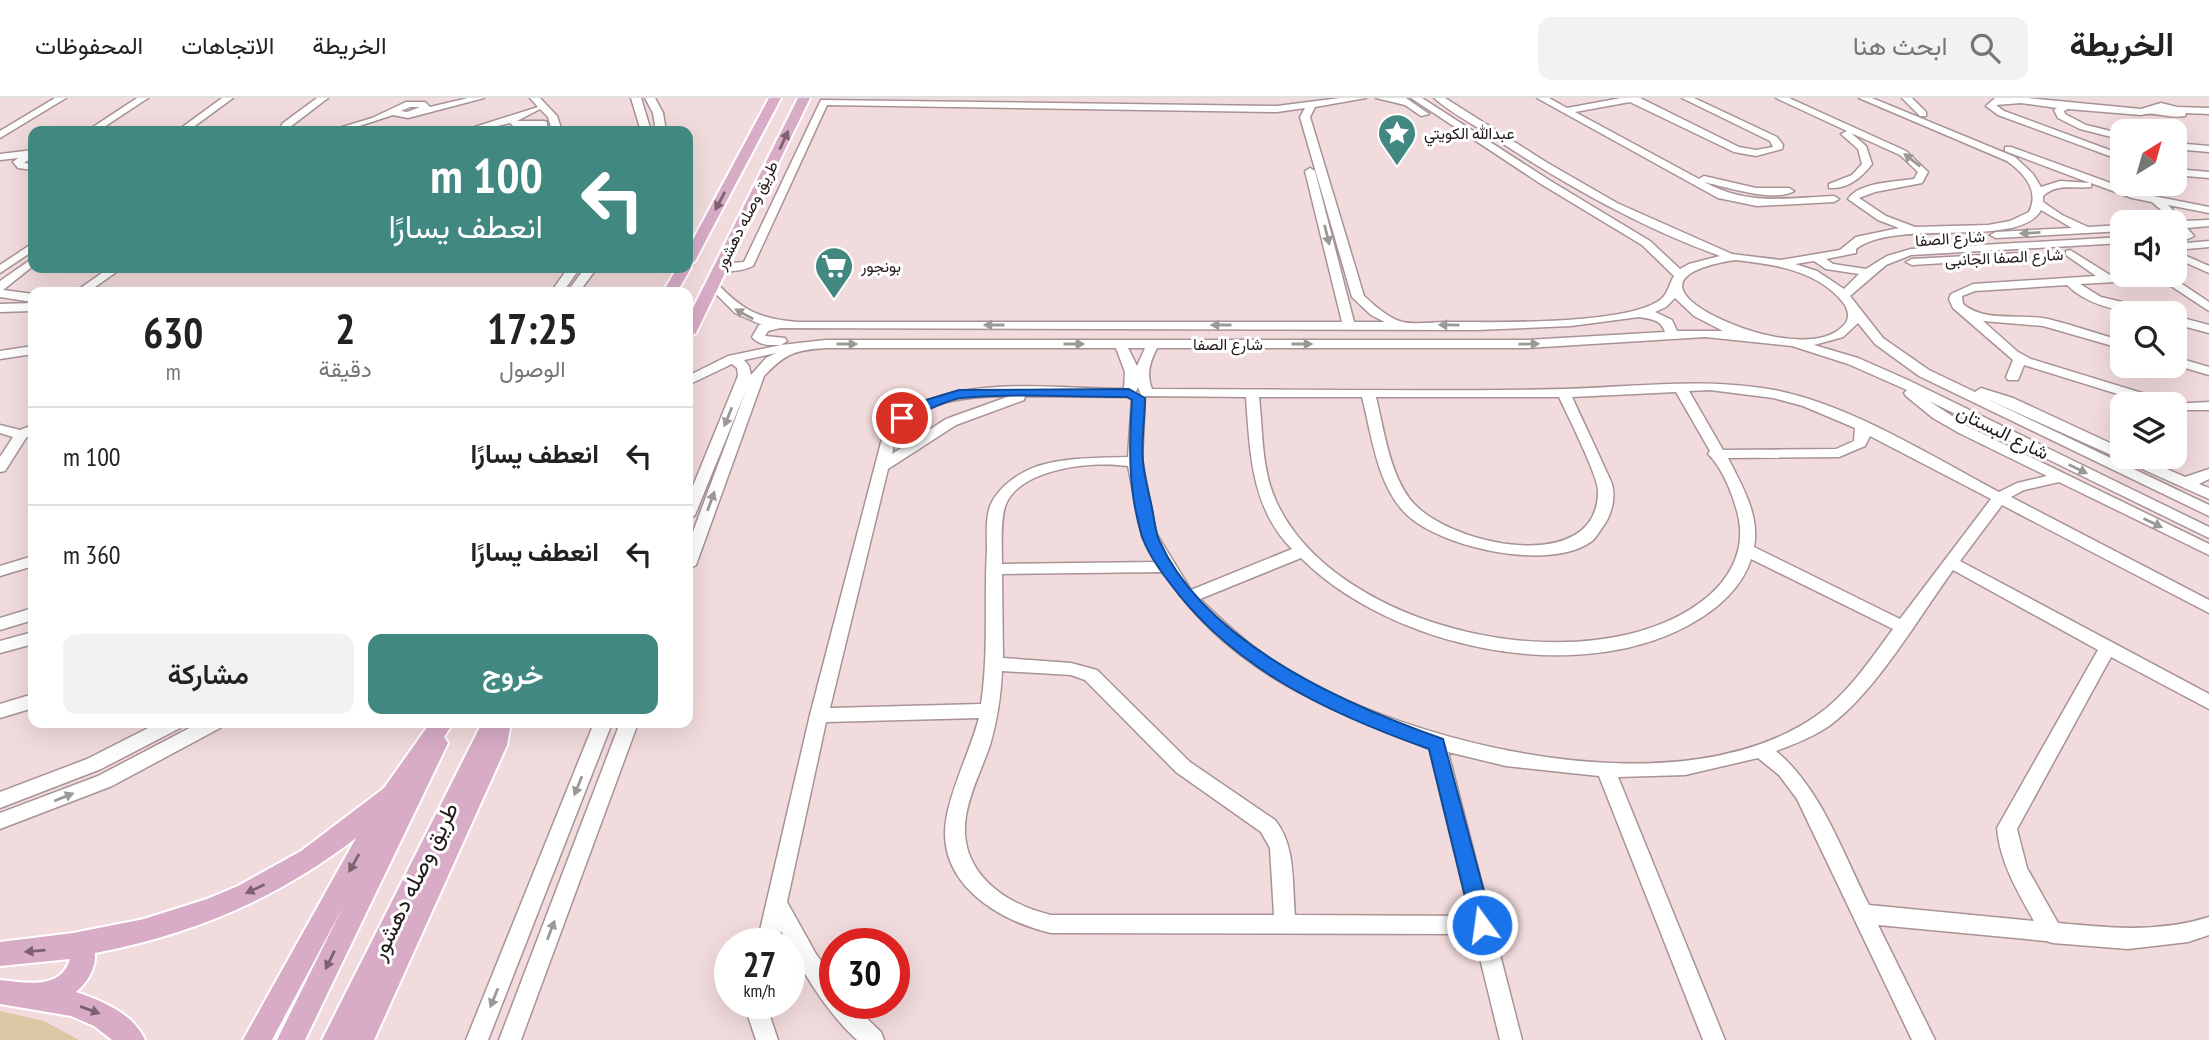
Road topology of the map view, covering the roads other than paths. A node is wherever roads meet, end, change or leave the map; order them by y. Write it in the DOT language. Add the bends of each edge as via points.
graph roads {
  1 [pos="52,98"];
  2 [pos="61,98"];
  3 [pos="143,98"];
  4 [pos="152,98"];
  5 [pos="228,98"];
  6 [pos="236,98"];
  7 [pos="312,98"];
  8 [pos="323,98"];
  9 [pos="408,98"];
  10 [pos="464,98"];
  11 [pos="479,98"];
  12 [pos="523,98"];
  13 [pos="535,98"];
  14 [pos="636,98"];
  15 [pos="650,98"];
  16 [pos="775,98"];
  17 [pos="804,98"];
  18 [pos="976,98"];
  19 [pos="1117,98"];
  20 [pos="1136,98"];
  21 [pos="1293,98"];
  22 [pos="1361,98"];
  23 [pos="1381,98"];
  24 [pos="1439,98"];
  25 [pos="1456,98"];
  26 [pos="1542,98"];
  27 [pos="1552,98"];
  28 [pos="1610,98"];
  29 [pos="1632,98"];
  30 [pos="1687,98"];
  31 [pos="1771,98"];
  32 [pos="1781,98"];
  33 [pos="1864,98"];
  34 [pos="1880,98"];
  35 [pos="1907,98"];
  36 [pos="2141,98"];
  37 [pos="392,99"];
  38 [pos="905,100"];
  39 [pos="1407,100"];
  40 [pos="999,102"];
  41 [pos="1105,103"];
  42 [pos="1147,103"];
  43 [pos="2153,104"];
  44 [pos="1070,105"];
  45 [pos="1220,106"];
  46 [pos="1311,106"];
  47 [pos="2066,106"];
  48 [pos="1278,108"];
  49 [pos="420,109"];
  50 [pos="1567,109"];
  51 [pos="2084,109"];
  52 [pos="395,110"];
  53 [pos="536,110"];
  54 [pos="2173,112"];
  55 [pos="2209,113"];
  56 [pos="1923,114"];
  57 [pos="1292,116"];
  58 [pos="1305,117"];
  59 [pos="2019,118"];
  60 [pos="10,123"];
  61 [pos="2073,123"];
  62 [pos="100,126"];
  63 [pos="109,126"];
  64 [pos="189,126"];
  65 [pos="199,126"];
  66 [pos="278,126"];
  67 [pos="286,126"];
  68 [pos="353,126"];
  69 [pos="367,126"];
  70 [pos="486,126"];
  71 [pos="505,126"];
  72 [pos="537,126"];
  73 [pos="544,126"];
  74 [pos="555,126"];
  75 [pos="641,126"];
  76 [pos="660,126"];
  77 [pos="2097,129"];
  78 [pos="2110,132"];
  79 [pos="0,135"];
  80 [pos="1878,141"];
  81 [pos="1859,143"];
  82 [pos="2188,145"];
  83 [pos="2209,147"];
  84 [pos="2110,153"];
  85 [pos="28,154"];
  86 [pos="28,156"];
  87 [pos="0,157"];
  88 [pos="0,165"];
  89 [pos="28,167"];
  90 [pos="28,167"];
  91 [pos="2066,172"];
  92 [pos="2188,173"];
  93 [pos="2029,175"];
  94 [pos="2209,175"];
  95 [pos="1856,177"];
  96 [pos="1833,186"];
  97 [pos="1879,188"];
  98 [pos="2110,188"];
  99 [pos="1716,189"];
  100 [pos="1819,189"];
  101 [pos="2110,189"];
  102 [pos="1767,192"];
  103 [pos="2138,196"];
  104 [pos="1846,199"];
  105 [pos="2038,199"];
  106 [pos="2155,201"];
  107 [pos="1775,202"];
  108 [pos="1324,203"];
  109 [pos="2167,210"];
  110 [pos="2209,211"];
  111 [pos="1628,214"];
  112 [pos="2209,223"];
  113 [pos="1984,227"];
  114 [pos="2187,227"];
  115 [pos="2110,229"];
  116 [pos="1919,230"];
  117 [pos="2089,230"];
  118 [pos="1670,234"];
  119 [pos="1880,234"];
  120 [pos="1995,235"];
  121 [pos="2187,235"];
  122 [pos="2209,235"];
  123 [pos="2109,241"];
  124 [pos="1646,243"];
  125 [pos="2209,244"];
  126 [pos="2187,246"];
  127 [pos="28,250"];
  128 [pos="2110,251"];
  129 [pos="693,252"];
  130 [pos="1844,252"];
  131 [pos="2064,253"];
  132 [pos="1735,257"];
  133 [pos="1817,257"];
  134 [pos="1333,258"];
  135 [pos="1346,258"];
  136 [pos="2187,258"];
  137 [pos="1885,259"];
  138 [pos="1779,263"];
  139 [pos="28,265"];
  140 [pos="2206,265"];
  141 [pos="720,267"];
  142 [pos="0,270"];
  143 [pos="1866,272"];
  144 [pos="109,273"];
  145 [pos="121,273"];
  146 [pos="1678,280"];
  147 [pos="2102,280"];
  148 [pos="2071,282"];
  149 [pos="711,283"];
  150 [pos="2048,283"];
  151 [pos="0,287"];
  152 [pos="88,287"];
  153 [pos="108,287"];
  154 [pos="0,293"];
  155 [pos="1844,295"];
  156 [pos="28,297"];
  157 [pos="2094,297"];
  158 [pos="2110,301"];
  159 [pos="28,307"];
  160 [pos="2209,307"];
  161 [pos="0,308"];
  162 [pos="1853,308"];
  163 [pos="1964,312"];
  164 [pos="1642,314"];
  165 [pos="1998,320"];
  166 [pos="693,322"];
  167 [pos="2187,324"];
  168 [pos="778,325"];
  169 [pos="1349,325"];
  170 [pos="1399,325"];
  171 [pos="1979,325"];
  172 [pos="2209,330"];
  173 [pos="1672,334"];
  174 [pos="1775,340"];
  175 [pos="2110,341"];
  176 [pos="1792,342"];
  177 [pos="1120,344"];
  178 [pos="1153,344"];
  179 [pos="800,346"];
  180 [pos="28,351"];
  181 [pos="0,355"];
  182 [pos="2020,358"];
  183 [pos="733,359"];
  184 [pos="1907,362"];
  185 [pos="2187,365"];
  186 [pos="2209,371"];
  187 [pos="1879,372"];
  188 [pos="2013,377"];
  189 [pos="693,379"];
  190 [pos="1903,383"];
  191 [pos="1948,385"];
  192 [pos="747,386"];
  193 [pos="1680,386"];
  194 [pos="1033,392"];
  195 [pos="2126,392"];
  196 [pos="1138,393"];
  197 [pos="1252,393"];
  198 [pos="1368,393"];
  199 [pos="1564,393"];
  200 [pos="2187,406"];
  201 [pos="2209,406"];
  202 [pos="1862,426"];
  203 [pos="0,429"];
  204 [pos="27,432"];
  205 [pos="2110,448"];
  206 [pos="1716,454"];
  207 [pos="1135,461"];
  208 [pos="882,467"];
  209 [pos="0,468"];
  210 [pos="2154,469"];
  211 [pos="2018,472"];
  212 [pos="2209,473"];
  213 [pos="2058,477"];
  214 [pos="2183,482"];
  215 [pos="2209,494"];
  216 [pos="2001,498"];
  217 [pos="693,504"];
  218 [pos="2209,512"];
  219 [pos="2209,533"];
  220 [pos="693,550"];
  221 [pos="1747,550"];
  222 [pos="2209,550"];
  223 [pos="1303,551"];
  224 [pos="1950,562"];
  225 [pos="28,563"];
  226 [pos="1167,568"];
  227 [pos="995,569"];
  228 [pos="0,571"];
  229 [pos="1189,597"];
  230 [pos="2209,607"];
  231 [pos="28,616"];
  232 [pos="0,624"];
  233 [pos="1903,627"];
  234 [pos="28,639"];
  235 [pos="0,647"];
  236 [pos="2108,647"];
  237 [pos="994,664"];
  238 [pos="2209,702"];
  239 [pos="28,703"];
  240 [pos="0,711"];
  241 [pos="988,711"];
  242 [pos="819,715"];
  243 [pos="164,728"];
  244 [pos="205,728"];
  245 [pos="440,728"];
  246 [pos="442,728"];
  247 [pos="491,728"];
  248 [pos="498,728"];
  249 [pos="601,728"];
  250 [pos="627,728"];
  251 [pos="1437,744"];
  252 [pos="1763,751"];
  253 [pos="1606,771"];
  254 [pos="392,795"];
  255 [pos="0,800"];
  256 [pos="0,821"];
  257 [pos="778,902"];
  258 [pos="1862,914"];
  259 [pos="1285,925"];
  260 [pos="1482,925"];
  261 [pos="2209,926"];
  262 [pos="772,928"];
  263 [pos="2053,934"];
  264 [pos="69,947"];
  265 [pos="0,954"];
  266 [pos="819,976"];
  267 [pos="0,992"];
  268 [pos="45,996"];
  269 [pos="760,1019"];
  270 [pos="850,1019"];
  271 [pos="131,1040"];
  272 [pos="257,1040"];
  273 [pos="291,1040"];
  274 [pos="336,1040"];
  275 [pos="360,1040"];
  276 [pos="477,1040"];
  277 [pos="510,1040"];
  278 [pos="767,1040"];
  279 [pos="873,1040"];
  280 [pos="1511,1040"];
  281 [pos="1714,1040"];
  282 [pos="1924,1040"];
  1 -- 60 [label="street"];
  2 -- 60 [label="street"];
  3 -- 62 [label="street"];
  4 -- 63 [label="street"];
  5 -- 64 [label="street"];
  6 -- 65 [label="street"];
  7 -- 66 [label="street"];
  8 -- 67 [label="street"];
  9 -- 49 [label="street"];
  10 -- 49 [label="street"];
  11 -- 49 [label="street"];
  12 -- 53 [label="street"];
  13 -- 74 [label="street" via="548,110"];
  14 -- 75 [label="street"];
  15 -- 76 [label="street"];
  16 -- 129 [label="main road, طريق وصله دهشور, one-way"];
  141 -- 17 [label="main road, طريق وصله دهشور, one-way"];
  18 -- 40 [label="street"];
  19 -- 41 [label="street"];
  20 -- 42 [label="street"];
  21 -- 45 [label="street"];
  22 -- 46 [label="street"];
  23 -- 39 [label="street"];
  24 -- 111 [label="street"];
  25 -- 111 [label="street" via="1617,198"];
  26 -- 50 [label="street"];
  27 -- 50 [label="street"];
  28 -- 50 [label="street"];
  29 -- 30 [label="street" via="1737,150 1777,149 1774,139"];
  29 -- 50 [label="street"];
  31 -- 81 [label="street"];
  32 -- 80 [label="street"];
  33 -- 93 [label="street" via="2002,153"];
  34 -- 56 [label="street"];
  35 -- 56 [label="street"];
  36 -- 43 [label="street"];
  37 -- 52 [label="street" via="398,105"];
  38 -- 40 [label="street"];
  38 -- 44 [label="street"];
  38 -- 141 [label="street" via="824,102 749,264"];
  39 -- 124 [label="street"];
  40 -- 44 [label="street"];
  41 -- 42 [label="street"];
  41 -- 44 [label="street"];
  42 -- 45 [label="street"];
  43 -- 51 [label="street" via="2141,112"];
  43 -- 54 [label="street"];
  44 -- 45 [label="street"];
  45 -- 48 [label="street"];
  46 -- 48 [label="street"];
  46 -- 58 [label="street"];
  47 -- 51 [label="street"];
  47 -- 59 [label="street" via="2010,99 1992,103 1995,109"];
  47 -- 61 [label="street" via="2059,113"];
  48 -- 57 [label="street"];
  49 -- 52 [label="street" via="399,115"];
  49 -- 69 [label="street"];
  50 -- 99 [label="street"];
  51 -- 54 [label="street"];
  51 -- 77 [label="street" via="2073,116"];
  52 -- 68 [label="street"];
  53 -- 70 [label="street"];
  53 -- 73 [label="street"];
  54 -- 55 [label="street"];
  56 -- 91 [label="street"];
  57 -- 58 [label="street"];
  57 -- 108 [label="street" via="1298,121"];
  58 -- 108 [label="street"];
  59 -- 61 [label="street"];
  59 -- 84 [label="street"];
  60 -- 79 [label="street"];
  61 -- 77 [label="street"];
  71 -- 72 [label="street" via="522,122"];
  77 -- 78 [label="street"];
  80 -- 81 [label="street"];
  97 -- 80 [label="street, one-way" via="1917,181 1923,172 1913,159"];
  81 -- 95 [label="street" via="1867,164"];
  82 -- 83 [label="street"];
  85 -- 87 [label="street"];
  86 -- 89 [label="street" via="18,162"];
  88 -- 90 [label="street"];
  91 -- 93 [label="street"];
  91 -- 98 [label="street"];
  92 -- 94 [label="street"];
  93 -- 105 [label="street"];
  95 -- 96 [label="street"];
  95 -- 97 [label="street"];
  96 -- 100 [label="street"];
  96 -- 104 [label="street" via="1846,189"];
  97 -- 104 [label="street"];
  99 -- 102 [label="street"];
  99 -- 107 [label="street" via="1740,201"];
  100 -- 102 [label="street"];
  100 -- 104 [label="street" via="1822,195"];
  101 -- 105 [label="street, شارع الصفا الجانبى" via="2064,184 2046,188"];
  102 -- 107 [label="street"];
  103 -- 106 [label="street"];
  104 -- 107 [label="street"];
  104 -- 116 [label="street" via="1890,222"];
  104 -- 119 [label="street" via="1879,227"];
  105 -- 113 [label="street, شارع الصفا الجانبى" via="2027,218"];
  105 -- 117 [label="street" via="2058,217"];
  106 -- 109 [label="street"];
  106 -- 110 [label="street"];
  108 -- 134 [label="street, one-way"];
  108 -- 135 [label="street"];
  111 -- 118 [label="street"];
  112 -- 114 [label="street"];
  113 -- 116 [label="street, شارع الصفا الجانبى"];
  113 -- 120 [label="street"];
  115 -- 117 [label="street, شارع الصفا"];
  116 -- 119 [label="street, شارع الصفا الجانبى"];
  117 -- 120 [label="street, شارع الصفا, one-way"];
  117 -- 123 [label="street"];
  118 -- 124 [label="street"];
  118 -- 132 [label="street"];
  119 -- 130 [label="street, شارع الصفا الجانبى" via="1857,241"];
  120 -- 130 [label="street, شارع الصفا" via="1900,241"];
  121 -- 122 [label="street"];
  123 -- 137 [label="street, شارع الصفا" via="1939,249"];
  124 -- 146 [label="street"];
  125 -- 126 [label="street"];
  127 -- 142 [label="street"];
  128 -- 131 [label="street, شارع الصفا الجانبى"];
  130 -- 133 [label="street, شارع الصفا"];
  131 -- 137 [label="street, شارع الصفا الجانبى" via="1910,262"];
  131 -- 147 [label="street"];
  132 -- 138 [label="street"];
  132 -- 146 [label="street, شارع الصفا" via="1690,265"];
  133 -- 138 [label="street, شارع الصفا"];
  133 -- 143 [label="street" via="1830,267"];
  134 -- 135 [label="street"];
  134 -- 169 [label="street"];
  135 -- 170 [label="street" via="1358,297"];
  136 -- 140 [label="street"];
  137 -- 143 [label="street, شارع الصفا"];
  138 -- 155 [label="street" via="1827,282"];
  139 -- 151 [label="street"];
  141 -- 149 [label="main road, طريق وصله دهشور"];
  143 -- 155 [label="street, شارع الصفا"];
  144 -- 152 [label="street"];
  145 -- 153 [label="street"];
  146 -- 164 [label="street, شارع الصفا" via="1671,297"];
  146 -- 174 [label="street" via="1683,299 1708,318"];
  147 -- 148 [label="street"];
  147 -- 160 [label="street" via="2165,279"];
  148 -- 150 [label="street"];
  148 -- 157 [label="street"];
  149 -- 166 [label="main road, طريق وصله دهشور"];
  168 -- 149 [label="street, شارع الصفا, one-way" via="739,313"];
  150 -- 157 [label="street"];
  150 -- 163 [label="street" via="1963,290 1955,299"];
  154 -- 156 [label="street"];
  155 -- 162 [label="street, شارع البستان"];
  157 -- 158 [label="street"];
  159 -- 161 [label="street"];
  162 -- 176 [label="street" via="1854,320 1835,337"];
  162 -- 184 [label="street, شارع البستان" via="1877,339"];
  163 -- 165 [label="street"];
  163 -- 171 [label="street"];
  164 -- 170 [label="street, شارع الصفا, one-way" via="1546,323"];
  164 -- 173 [label="street" via="1668,323"];
  165 -- 171 [label="street"];
  165 -- 175 [label="street" via="2044,322"];
  167 -- 172 [label="street"];
  169 -- 168 [label="street, شارع الصفا, one-way"];
  168 -- 179 [label="street" via="763,328 758,337"];
  169 -- 170 [label="street, شارع الصفا"];
  171 -- 182 [label="street"];
  173 -- 174 [label="street, شارع الصفا"];
  178 -- 173 [label="street, شارع الصفا, one-way" via="1527,344"];
  174 -- 176 [label="street"];
  176 -- 187 [label="street, شارع البستان"];
  177 -- 178 [label="street, شارع الصفا"];
  179 -- 177 [label="street, شارع الصفا, one-way"];
  177 -- 196 [label="street"];
  178 -- 196 [label="street" via="1143,363"];
  179 -- 183 [label="street, شارع الصفا"];
  179 -- 192 [label="street" via="767,364"];
  180 -- 181 [label="street"];
  182 -- 188 [label="street"];
  182 -- 195 [label="street"];
  183 -- 189 [label="street, شارع الصفا"];
  183 -- 192 [label="street" via="745,369"];
  184 -- 187 [label="street" via="1883,362"];
  184 -- 191 [label="street, شارع البستان"];
  185 -- 186 [label="street"];
  187 -- 190 [label="street, شارع البستان"];
  190 -- 211 [label="street" via="1917,399"];
  190 -- 219 [label="street, شارع البستان, one-way"];
  191 -- 205 [label="street" via="2008,401"];
  191 -- 218 [label="street, شارع البستان"];
  192 -- 217 [label="street, one-way"];
  220 -- 192 [label="street, one-way"];
  193 -- 199 [label="street"];
  193 -- 202 [label="street" via="1774,394"];
  193 -- 206 [label="street"];
  194 -- 196 [label="street"];
  194 -- 208 [label="street" via="951,422"];
  194 -- 208 [label="street" via="959,394 918,407 891,431"];
  196 -- 197 [label="street"];
  196 -- 207 [label="street"];
  197 -- 198 [label="street"];
  197 -- 223 [label="street" via="1268,503"];
  198 -- 199 [label="street"];
  198 -- 199 [label="street" via="1392,479 1413,512 1459,539 1517,551 1570,544 1596,528 1608,505 1606,488"];
  200 -- 201 [label="street"];
  202 -- 206 [label="street" via="1860,443 1839,453"];
  202 -- 216 [label="street"];
  203 -- 204 [label="street"];
  204 -- 209 [label="street"];
  206 -- 221 [label="street" via="1743,504"];
  207 -- 226 [label="street" via="1150,538"];
  207 -- 227 [label="street" via="1060,464 1021,478 998,504"];
  208 -- 242 [label="street"];
  210 -- 214 [label="street"];
  211 -- 213 [label="street"];
  211 -- 213 [label="street" via="2044,484"];
  211 -- 216 [label="street"];
  212 -- 214 [label="street"];
  213 -- 222 [label="street, one-way"];
  214 -- 215 [label="street"];
  216 -- 224 [label="street"];
  216 -- 230 [label="street"];
  221 -- 223 [label="street" via="1736,579 1719,598 1681,625 1639,640 1557,649 1471,638 1391,611 1355,592"];
  221 -- 233 [label="street"];
  223 -- 229 [label="street"];
  224 -- 233 [label="street"];
  224 -- 236 [label="street"];
  225 -- 228 [label="street"];
  226 -- 227 [label="street"];
  226 -- 229 [label="street"];
  227 -- 237 [label="street"];
  229 -- 251 [label="street" via="1223,632 1307,690 1374,722"];
  231 -- 232 [label="street"];
  233 -- 252 [label="street" via="1852,696 1814,727"];
  234 -- 235 [label="street"];
  236 -- 238 [label="street"];
  236 -- 263 [label="street" via="2007,828 2012,859"];
  237 -- 241 [label="street"];
  237 -- 259 [label="street" via="1071,669 1091,675 1183,767 1268,826 1280,848"];
  239 -- 240 [label="street"];
  241 -- 242 [label="street"];
  241 -- 259 [label="street" via="959,807 955,842 965,870 986,895 1015,914 1051,924"];
  242 -- 257 [label="street"];
  243 -- 255 [label="street" via="94,764"];
  256 -- 244 [label="street, one-way" via="105,781"];
  245 -- 254 [label="main road"];
  246 -- 273 [label="main road, طريق وصله دهشور, one-way"];
  247 -- 274 [label="main road, طريق وصله دهشور"];
  248 -- 275 [label="main road" via="496,745"];
  249 -- 276 [label="street, one-way"];
  277 -- 250 [label="street, one-way"];
  251 -- 253 [label="street" via="1520,763"];
  251 -- 260 [label="street"];
  252 -- 253 [label="street" via="1688,768"];
  252 -- 258 [label="street" via="1786,770 1804,794"];
  253 -- 281 [label="street"];
  254 -- 264 [label="main road, one-way" via="332,844 279,878 173,923"];
  254 -- 272 [label="main road, one-way"];
  257 -- 262 [label="street"];
  257 -- 266 [label="street"];
  258 -- 263 [label="street"];
  258 -- 282 [label="street"];
  259 -- 260 [label="street"];
  260 -- 280 [label="street"];
  261 -- 263 [label="street" via="2188,933 2128,939"];
  264 -- 265 [label="main road, one-way"];
  264 -- 268 [label="main road" via="78,949 83,963 69,982"];
  267 -- 268 [label="main road"];
  268 -- 271 [label="main road, one-way" via="99,1013"];
  269 -- 278 [label="street"];
  270 -- 279 [label="street"];
}
